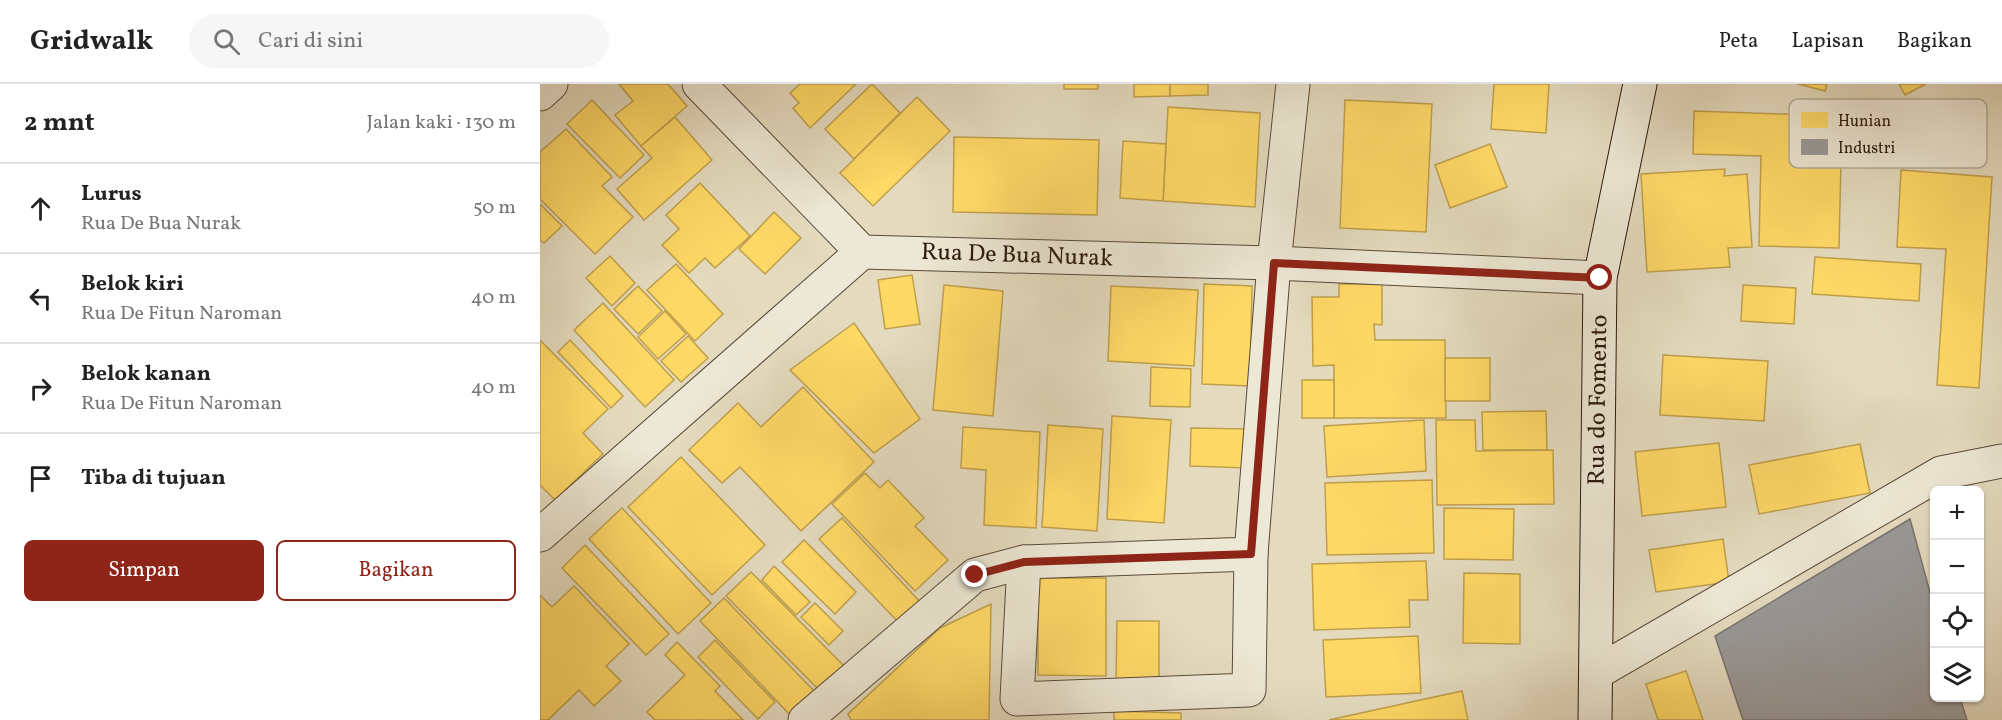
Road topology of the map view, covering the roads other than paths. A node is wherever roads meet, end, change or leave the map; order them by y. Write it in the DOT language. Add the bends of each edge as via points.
graph roads {
  1 [pos="551,84"];
  2 [pos="699,84"];
  3 [pos="1293,84"];
  4 [pos="1640,84"];
  5 [pos="540,94"];
  6 [pos="862,252"];
  7 [pos="1274,263"];
  8 [pos="1600,278"];
  9 [pos="2002,461"];
  10 [pos="540,535"];
  11 [pos="1251,554"];
  12 [pos="1024,562"];
  13 [pos="1596,673"];
  14 [pos="805,720"];
  15 [pos="1595,720"];
  1 -- 5 [label="street"];
  2 -- 6 [label="street"];
  3 -- 7 [label="street"];
  4 -- 8 [label="street, Rua do Fomento"];
  6 -- 7 [label="street, Rua De Bua Nurak"];
  6 -- 10 [label="street"];
  7 -- 8 [label="street, Rua De Bua Nurak"];
  7 -- 11 [label="street"];
  8 -- 13 [label="street, Rua do Fomento"];
  9 -- 13 [label="street" via="1941,473"];
  11 -- 12 [label="street"];
  11 -- 12 [label="street" via="1249,690 1017,699"];
  12 -- 14 [label="street" via="975,575"];
  13 -- 15 [label="street, Rua do Fomento"];
}
